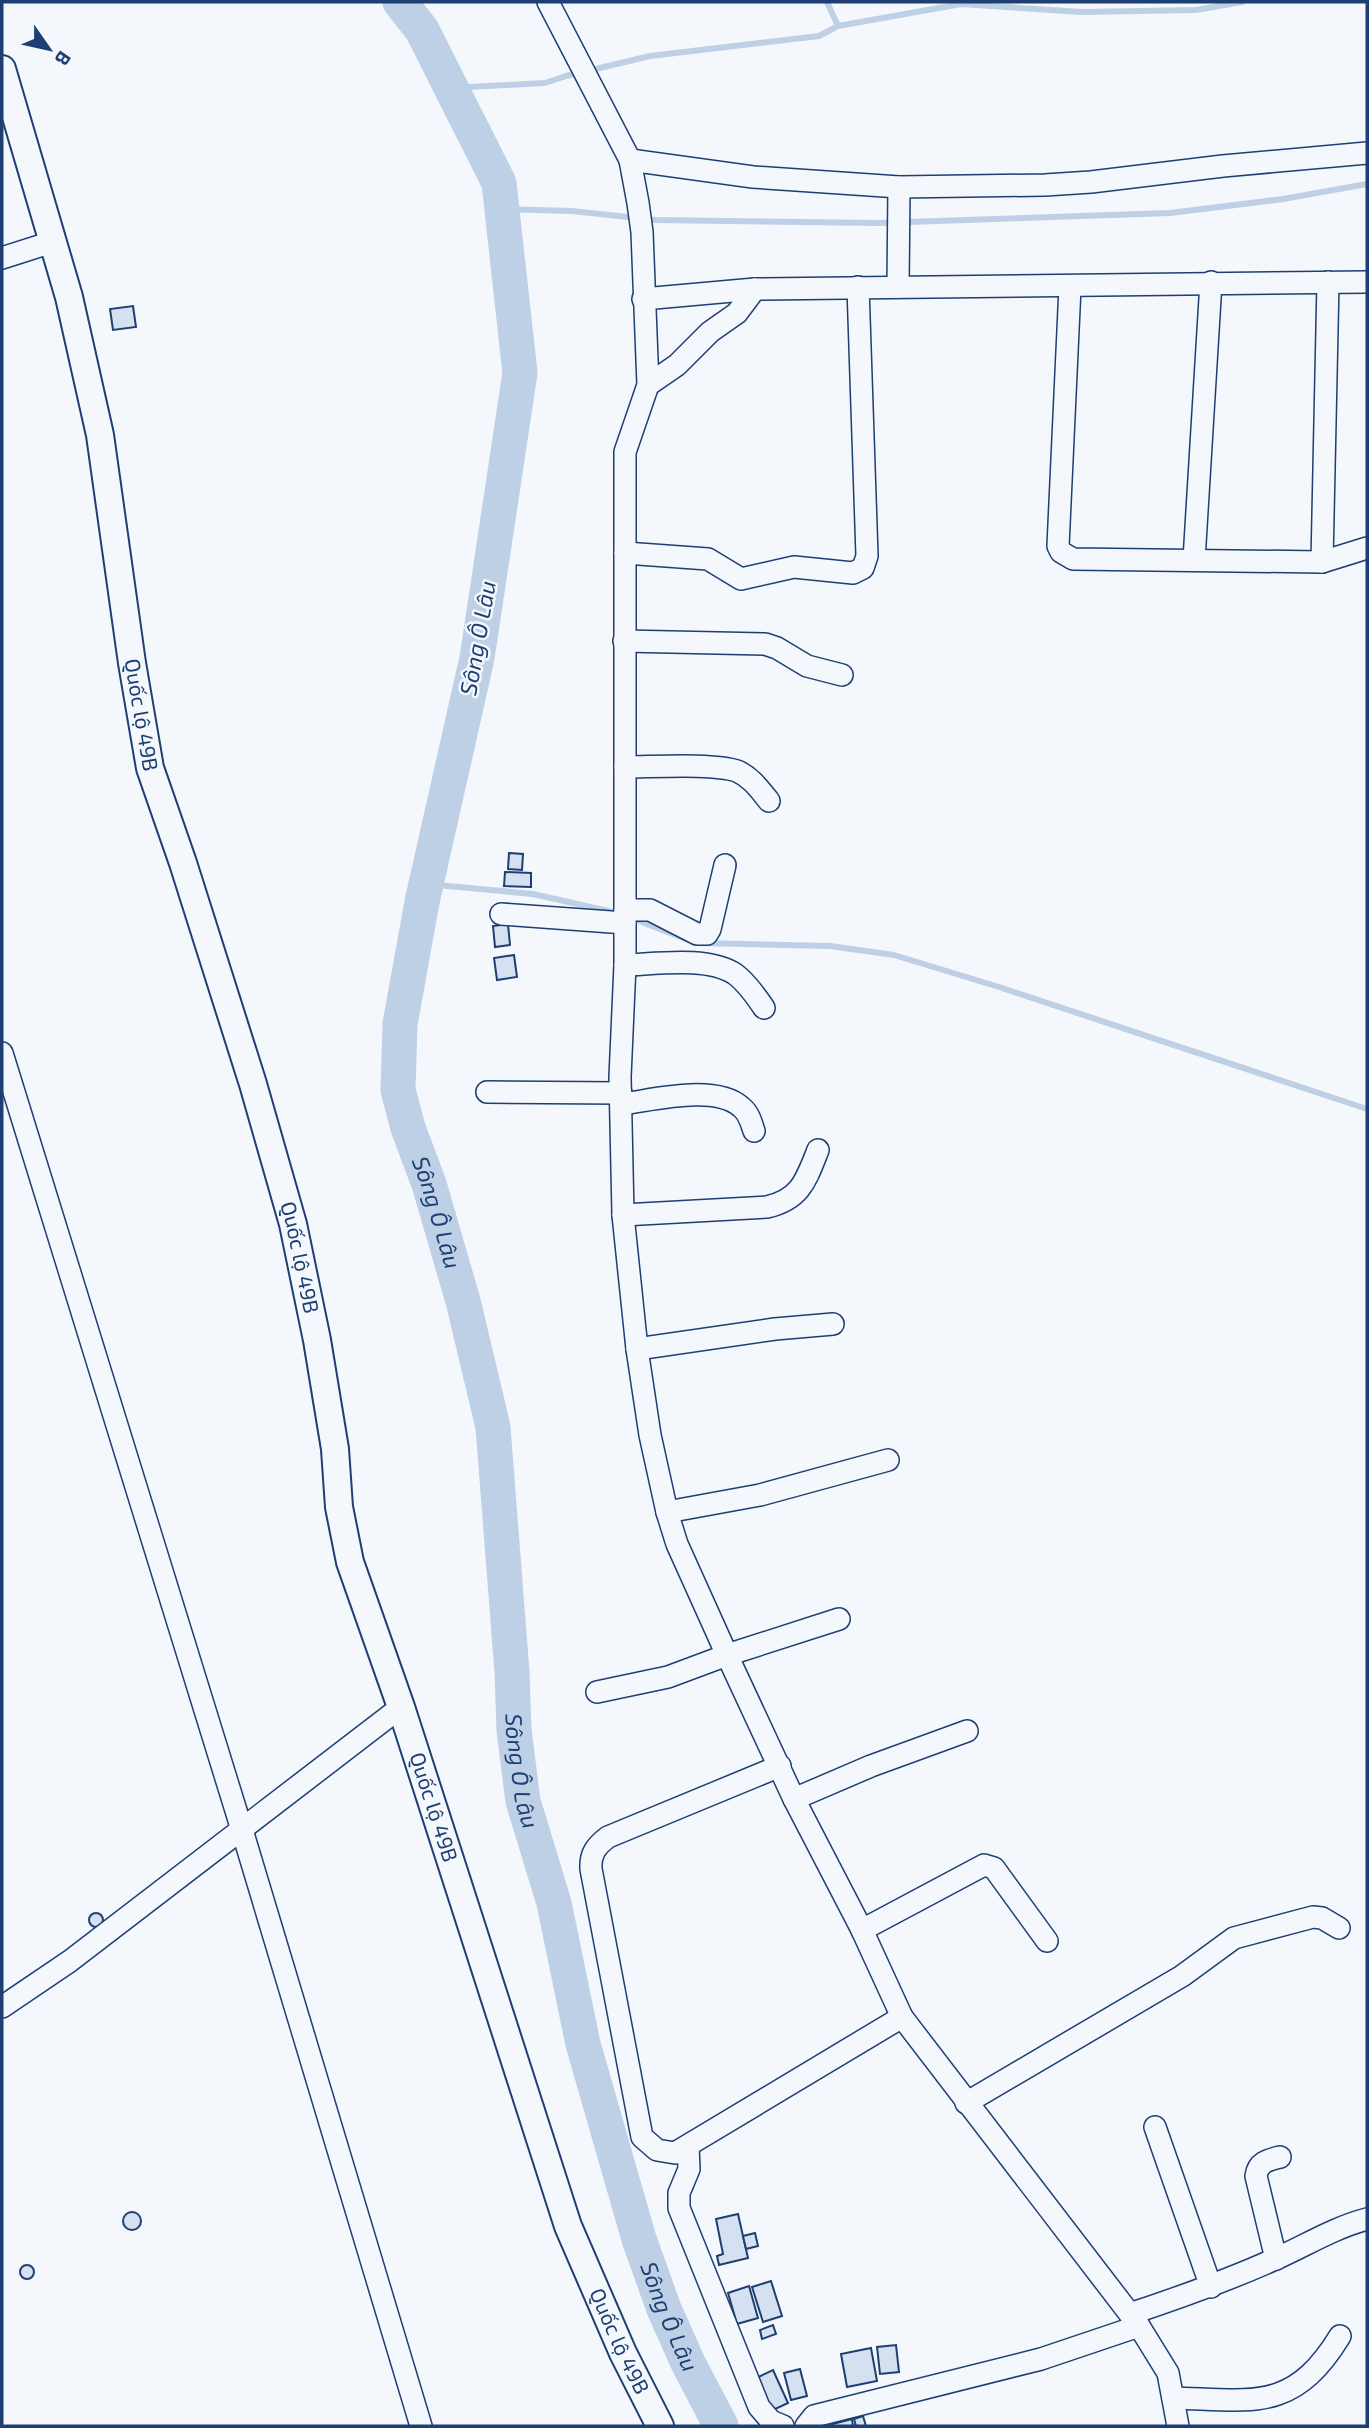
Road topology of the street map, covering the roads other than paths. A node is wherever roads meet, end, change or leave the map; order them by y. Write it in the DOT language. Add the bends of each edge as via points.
graph roads {
  1 [pos="548,2"];
  2 [pos="2,69"];
  3 [pos="1367,153"];
  4 [pos="630,160"];
  5 [pos="898,196"];
  6 [pos="52,242"];
  7 [pos="2,258"];
  8 [pos="1211,282"];
  9 [pos="1328,282"];
  10 [pos="1367,282"];
  11 [pos="858,287"];
  12 [pos="898,287"];
  13 [pos="1069,287"];
  14 [pos="755,289"];
  15 [pos="643,299"];
  16 [pos="648,385"];
  17 [pos="1367,548"];
  18 [pos="625,553"];
  19 [pos="1194,560"];
  20 [pos="1322,562"];
  21 [pos="625,641"];
  22 [pos="842,675"];
  23 [pos="625,767"];
  24 [pos="769,802"];
  25 [pos="724,865"];
  26 [pos="501,914"];
  27 [pos="625,916"];
  28 [pos="625,964"];
  29 [pos="764,1008"];
  30 [pos="2,1053"];
  31 [pos="487,1092"];
  32 [pos="621,1099"];
  33 [pos="754,1131"];
  34 [pos="818,1150"];
  35 [pos="623,1215"];
  36 [pos="833,1324"];
  37 [pos="637,1349"];
  38 [pos="888,1460"];
  39 [pos="667,1512"];
  40 [pos="839,1619"];
  41 [pos="726,1655"];
  42 [pos="597,1692"];
  43 [pos="401,1707"];
  44 [pos="967,1731"];
  45 [pos="780,1766"];
  46 [pos="794,1799"];
  47 [pos="242,1830"];
  48 [pos="1339,1928"];
  49 [pos="862,1930"];
  50 [pos="1047,1941"];
  51 [pos="2,2007"];
  52 [pos="902,2017"];
  53 [pos="966,2103"];
  54 [pos="1155,2127"];
  55 [pos="688,2146"];
  56 [pos="1280,2157"];
  57 [pos="1367,2218"];
  58 [pos="1276,2259"];
  59 [pos="1211,2287"];
  60 [pos="1134,2320"];
  61 [pos="1340,2336"];
  62 [pos="1173,2398"];
  63 [pos="421,2426"];
  64 [pos="660,2426"];
  65 [pos="783,2426"];
  66 [pos="806,2426"];
  67 [pos="1178,2426"];
  1 -- 4 [label="street"];
  2 -- 6 [label="main road, Quốc lộ 49B"];
  3 -- 5 [label="street" via="1091,182"];
  4 -- 5 [label="street"];
  4 -- 15 [label="street" via="642,232"];
  5 -- 12 [label="street"];
  6 -- 7 [label="street"];
  6 -- 43 [label="main road, Quốc lộ 49B" via="100,435 150,768 249,1071 293,1224 317,1340 350,1562"];
  8 -- 9 [label="street"];
  8 -- 13 [label="street"];
  8 -- 19 [label="street"];
  9 -- 10 [label="street"];
  9 -- 20 [label="street"];
  11 -- 12 [label="street"];
  11 -- 14 [label="street"];
  11 -- 18 [label="street" via="867,556 863,568 853,573 794,567 741,579 708,559"];
  12 -- 13 [label="street"];
  13 -- 19 [label="street" via="1058,546 1073,559"];
  14 -- 15 [label="street"];
  14 -- 16 [label="street" via="737,313"];
  15 -- 16 [label="street"];
  16 -- 18 [label="street" via="625,452"];
  17 -- 20 [label="street"];
  18 -- 21 [label="street"];
  19 -- 20 [label="street"];
  21 -- 22 [label="street" via="765,644 807,666"];
  21 -- 23 [label="street"];
  23 -- 24 [label="street" via="722,768 753,782"];
  23 -- 27 [label="street"];
  25 -- 27 [label="street" via="707,934 697,934 650,910"];
  26 -- 27 [label="street"];
  27 -- 28 [label="street"];
  28 -- 29 [label="street" via="718,966 743,982"];
  28 -- 32 [label="street"];
  30 -- 47 [label="street"];
  31 -- 32 [label="street"];
  32 -- 33 [label="street" via="718,1095 743,1108"];
  32 -- 35 [label="street"];
  34 -- 35 [label="street" via="806,1182 779,1204"];
  35 -- 37 [label="street"];
  36 -- 37 [label="street"];
  37 -- 39 [label="street"];
  38 -- 39 [label="street" via="760,1495"];
  39 -- 41 [label="street"];
  40 -- 41 [label="street"];
  41 -- 42 [label="street" via="668,1678"];
  41 -- 45 [label="street"];
  43 -- 47 [label="street"];
  43 -- 64 [label="main road, Quốc lộ 49B" via="568,2226"];
  44 -- 46 [label="street"];
  45 -- 46 [label="street"];
  45 -- 55 [label="street" via="608,1837 598,1844 590,1861 642,2137 666,2153"];
  46 -- 49 [label="street"];
  47 -- 51 [label="street"];
  47 -- 63 [label="street"];
  48 -- 53 [label="street" via="1313,1917 1234,1938 1182,1976"];
  49 -- 50 [label="street" via="984,1865 994,1868"];
  49 -- 52 [label="street"];
  52 -- 53 [label="street"];
  52 -- 55 [label="street"];
  53 -- 60 [label="street"];
  54 -- 59 [label="street"];
  55 -- 65 [label="street" via="690,2168 679,2193 679,2208 759,2407 771,2421"];
  56 -- 58 [label="street" via="1262,2162 1256,2176"];
  57 -- 58 [label="street" via="1331,2230"];
  58 -- 59 [label="street"];
  59 -- 60 [label="street"];
  60 -- 62 [label="street" via="1168,2373"];
  60 -- 66 [label="street" via="1041,2359 814,2416"];
  61 -- 62 [label="street" via="1306,2380 1278,2395 1246,2400"];
  62 -- 67 [label="street"];
}
